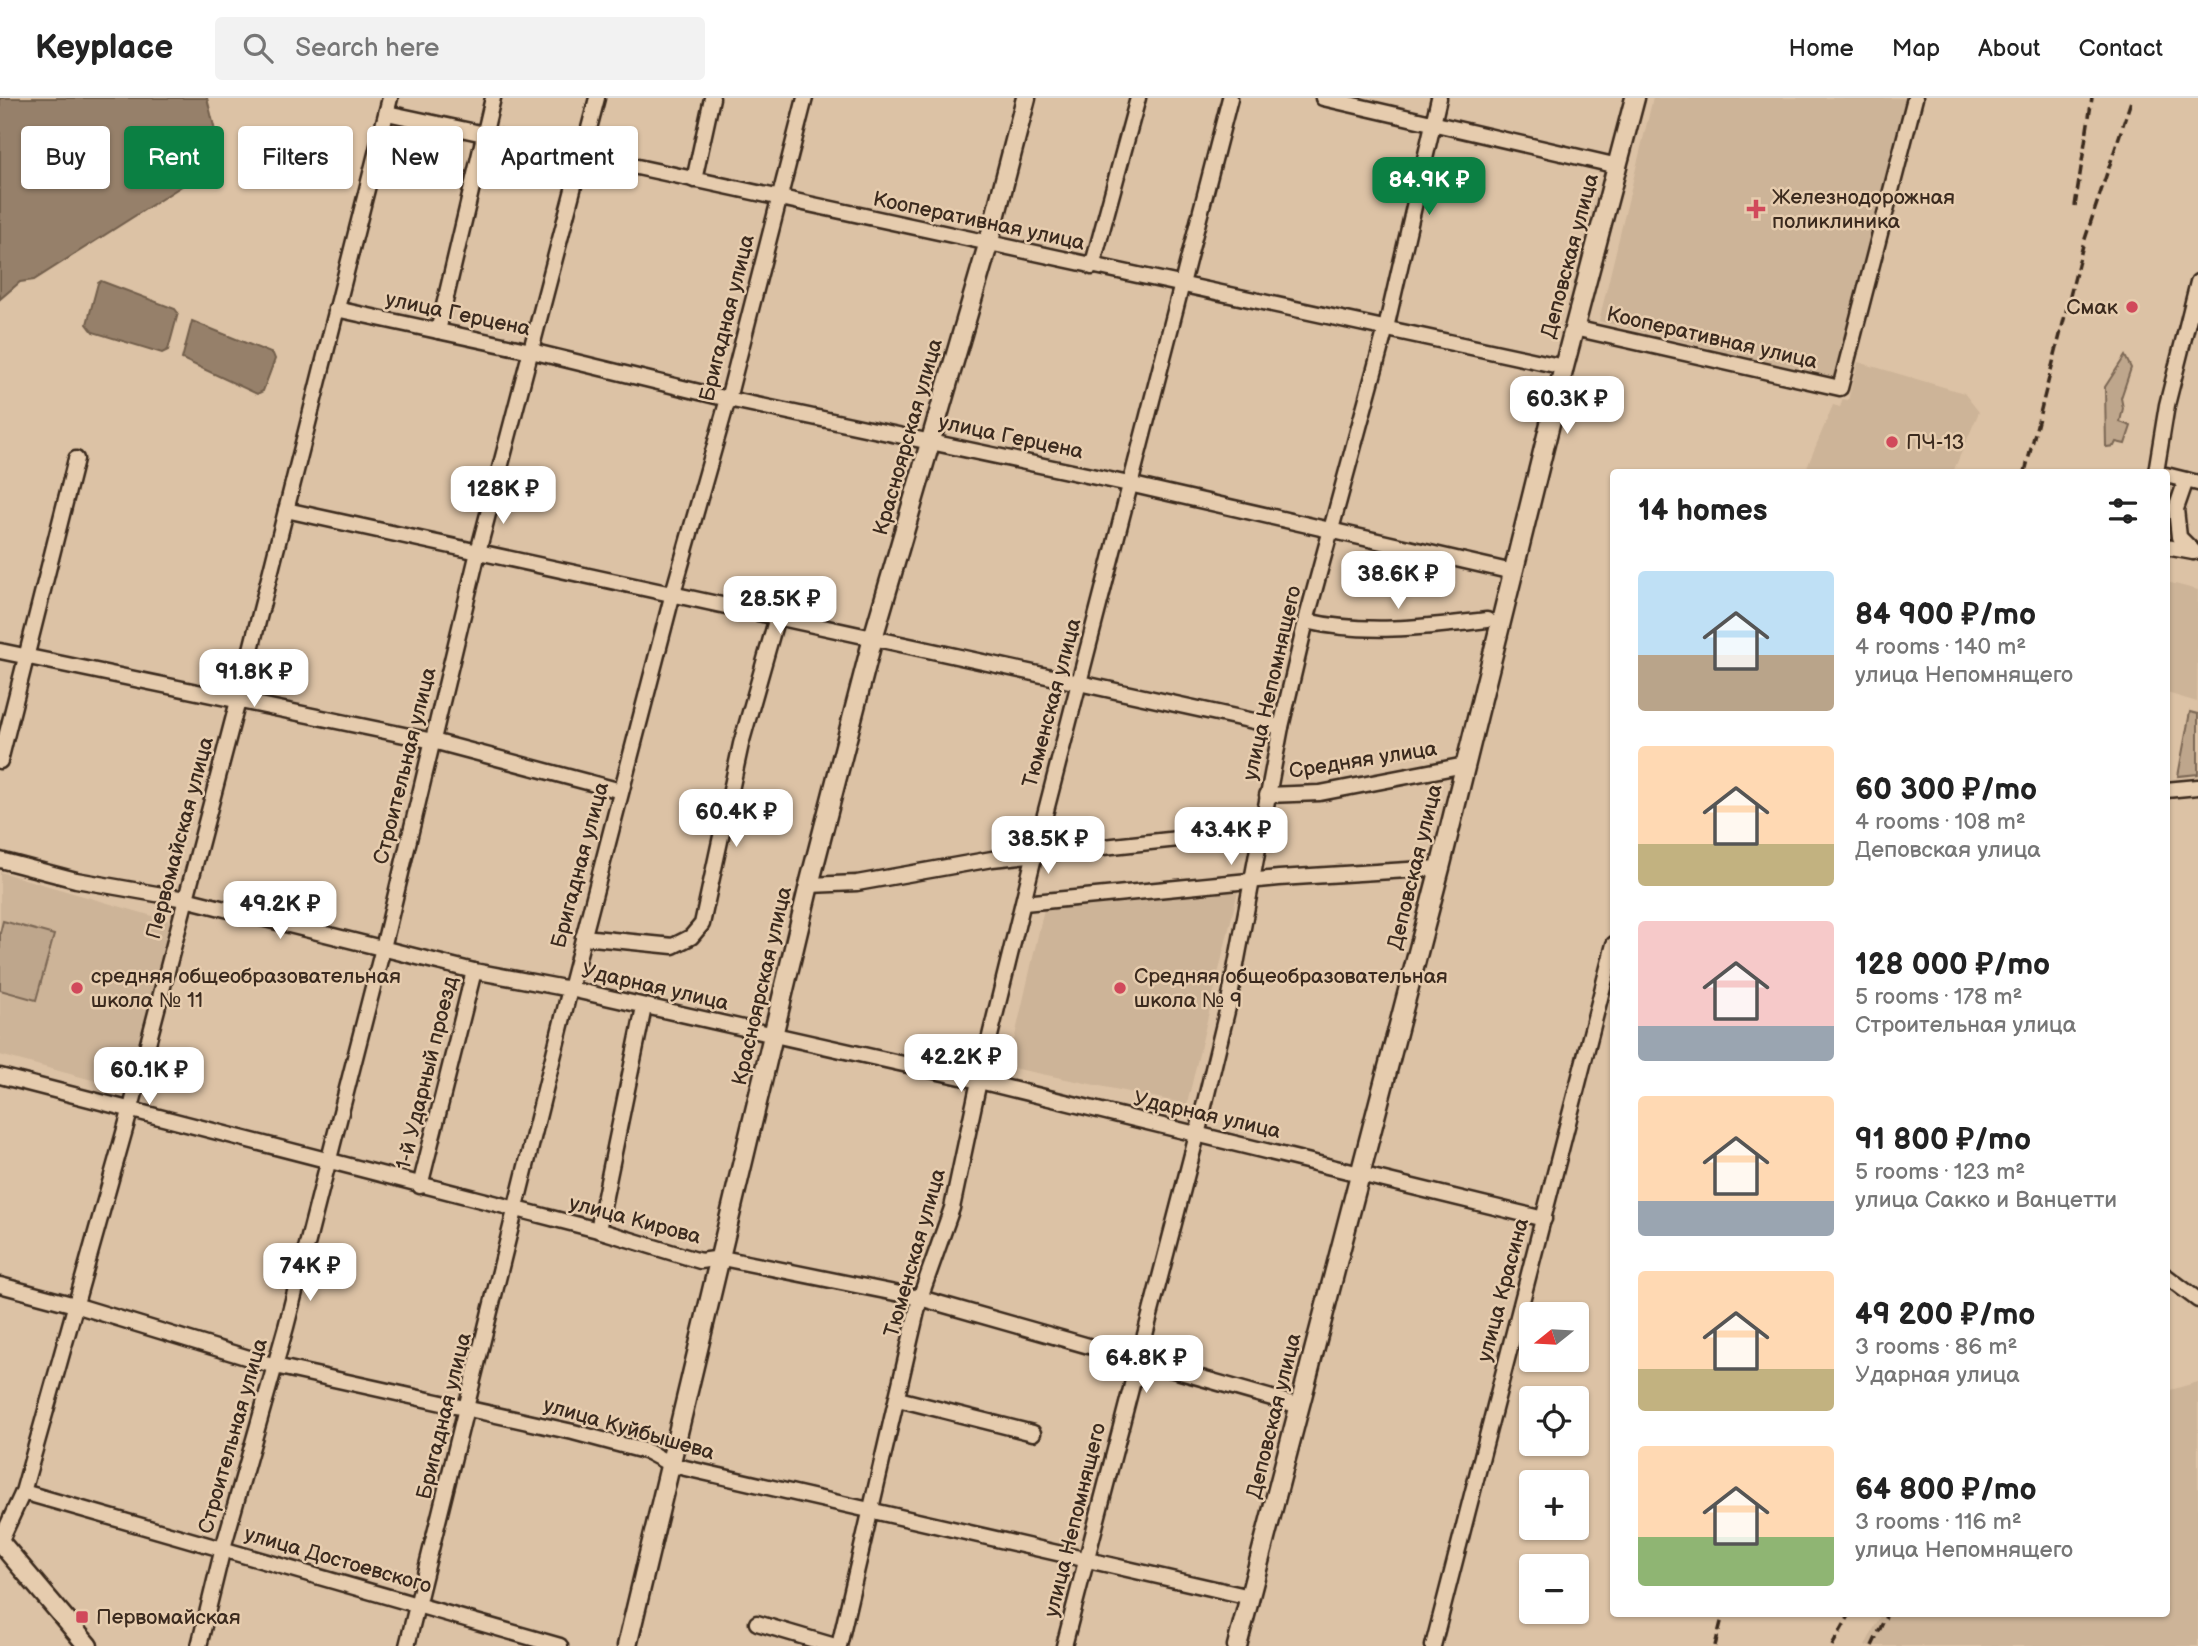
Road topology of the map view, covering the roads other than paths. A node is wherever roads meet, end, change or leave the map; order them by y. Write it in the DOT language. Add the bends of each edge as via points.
graph roads {
  1 [pos="390,98"];
  2 [pos="493,98"];
  3 [pos="597,98"];
  4 [pos="712,98"];
  5 [pos="805,98"];
  6 [pos="1026,98"];
  7 [pos="1138,98"];
  8 [pos="1230,98"];
  9 [pos="1323,98"];
  10 [pos="1440,98"];
  11 [pos="1635,98"];
  12 [pos="1915,98"];
  13 [pos="387,113"];
  14 [pos="1432,124"];
  15 [pos="487,126"];
  16 [pos="590,126"];
  17 [pos="477,133"];
  18 [pos="1618,166"];
  19 [pos="477,168"];
  20 [pos="638,169"];
  21 [pos="694,180"];
  22 [pos="575,189"];
  23 [pos="779,199"];
  24 [pos="988,245"];
  25 [pos="1092,267"];
  26 [pos="2198,282"];
  27 [pos="1181,283"];
  28 [pos="336,309"];
  29 [pos="1386,328"];
  30 [pos="1574,328"];
  31 [pos="438,331"];
  32 [pos="531,351"];
  33 [pos="1564,367"];
  34 [pos="729,399"];
  35 [pos="930,441"];
  36 [pos="76,459"];
  37 [pos="2156,469"];
  38 [pos="2170,476"];
  39 [pos="2192,482"];
  40 [pos="1129,484"];
  41 [pos="2176,509"];
  42 [pos="286,510"];
  43 [pos="2170,522"];
  44 [pos="1332,531"];
  45 [pos="2170,548"];
  46 [pos="478,552"];
  47 [pos="2196,552"];
  48 [pos="1513,572"];
  49 [pos="673,593"];
  50 [pos="778,617"];
  51 [pos="1487,620"];
  52 [pos="1306,621"];
  53 [pos="873,638"];
  54 [pos="0,651"];
  55 [pos="26,657"];
  56 [pos="1080,684"];
  57 [pos="238,701"];
  58 [pos="1282,727"];
  59 [pos="433,741"];
  60 [pos="0,761"];
  61 [pos="1465,765"];
  62 [pos="2198,787"];
  63 [pos="2170,790"];
  64 [pos="621,791"];
  65 [pos="1267,795"];
  66 [pos="1262,830"];
  67 [pos="1034,857"];
  68 [pos="0,860"];
  69 [pos="1440,868"];
  70 [pos="1253,882"];
  71 [pos="809,886"];
  72 [pos="186,899"];
  73 [pos="1024,903"];
  74 [pos="583,937"];
  75 [pos="383,948"];
  76 [pos="1610,960"];
  77 [pos="474,971"];
  78 [pos="570,989"];
  79 [pos="644,1007"];
  80 [pos="774,1036"];
  81 [pos="0,1076"];
  82 [pos="979,1080"];
  83 [pos="131,1108"];
  84 [pos="1197,1135"];
  85 [pos="327,1160"];
  86 [pos="1359,1174"];
  87 [pos="420,1186"];
  88 [pos="517,1211"];
  89 [pos="1544,1219"];
  90 [pos="598,1230"];
  91 [pos="722,1258"];
  92 [pos="2170,1279"];
  93 [pos="0,1285"];
  94 [pos="920,1298"];
  95 [pos="2198,1300"];
  96 [pos="75,1305"];
  97 [pos="1137,1358"];
  98 [pos="275,1366"];
  99 [pos="898,1399"];
  100 [pos="1300,1406"];
  101 [pos="467,1409"];
  102 [pos="1033,1433"];
  103 [pos="672,1465"];
  104 [pos="23,1492"];
  105 [pos="872,1510"];
  106 [pos="0,1542"];
  107 [pos="223,1548"];
  108 [pos="1086,1560"];
  109 [pos="1250,1597"];
  110 [pos="417,1604"];
  111 [pos="757,1623"];
  112 [pos="88,1646"];
  113 [pos="199,1646"];
  114 [pos="407,1646"];
  115 [pos="560,1646"];
  116 [pos="627,1646"];
  117 [pos="837,1646"];
  118 [pos="1065,1646"];
  119 [pos="1237,1646"];
  120 [pos="1433,1646"];
  1 -- 13 [label="street, Первомайская улица"];
  2 -- 15 [label="street"];
  3 -- 16 [label="street, Строительная улица"];
  4 -- 21 [label="street"];
  5 -- 23 [label="street, Бригадная улица"];
  6 -- 24 [label="main road, Красноярская улица"];
  7 -- 25 [label="street"];
  8 -- 27 [label="street, Тюменская улица"];
  9 -- 14 [label="street"];
  10 -- 14 [label="street, улица Непомнящего"];
  11 -- 18 [label="main road, Деповская улица"];
  12 -- 30 [label="street, Кооперативная улица" via="1840,388"];
  13 -- 17 [label="street, Кооперативная улица"];
  13 -- 28 [label="street, Первомайская улица"];
  14 -- 18 [label="street"];
  14 -- 29 [label="street, улица Непомнящего"];
  18 -- 30 [label="main road, Деповская улица"];
  19 -- 31 [label="street"];
  20 -- 21 [label="street, Кооперативная улица"];
  21 -- 23 [label="street, Кооперативная улица"];
  22 -- 32 [label="street, Строительная улица"];
  23 -- 24 [label="street, Кооперативная улица"];
  23 -- 34 [label="street, Бригадная улица"];
  24 -- 25 [label="street, Кооперативная улица"];
  24 -- 35 [label="main road, Красноярская улица"];
  25 -- 27 [label="street, Кооперативная улица"];
  26 -- 37 [label="street" via="2167,405"];
  27 -- 29 [label="street, Кооперативная улица"];
  27 -- 40 [label="street, Тюменская улица"];
  28 -- 31 [label="street, улица Герцена"];
  28 -- 42 [label="street, Первомайская улица"];
  29 -- 33 [label="street, Кооперативная улица"];
  29 -- 44 [label="street, улица Непомнящего"];
  30 -- 33 [label="main road, Деповская улица"];
  31 -- 32 [label="street, улица Герцена"];
  32 -- 34 [label="street, улица Герцена"];
  32 -- 46 [label="street, Строительная улица"];
  33 -- 48 [label="main road, Деповская улица"];
  34 -- 35 [label="street, улица Герцена"];
  34 -- 49 [label="street, Бригадная улица"];
  35 -- 40 [label="street, улица Герцена"];
  35 -- 53 [label="main road, Красноярская улица"];
  36 -- 55 [label="street"];
  38 -- 39 [label="street"];
  39 -- 41 [label="street"];
  40 -- 44 [label="street, улица Герцена"];
  40 -- 56 [label="street, Тюменская улица"];
  41 -- 43 [label="street"];
  41 -- 47 [label="street" via="2179,537"];
  42 -- 46 [label="street"];
  42 -- 57 [label="street, Первомайская улица"];
  44 -- 48 [label="street, улица Герцена"];
  44 -- 52 [label="street, улица Непомнящего"];
  45 -- 47 [label="street"];
  46 -- 49 [label="street"];
  46 -- 59 [label="street, Строительная улица"];
  48 -- 61 [label="main road, Деповская улица"];
  49 -- 50 [label="street"];
  49 -- 64 [label="street, Бригадная улица"];
  50 -- 53 [label="street"];
  50 -- 74 [label="street" via="741,744 702,924 673,946"];
  51 -- 52 [label="street" via="1407,629 1330,627"];
  52 -- 58 [label="street, улица Непомнящего"];
  53 -- 56 [label="street"];
  53 -- 71 [label="main road, Красноярская улица"];
  54 -- 55 [label="street"];
  55 -- 57 [label="street"];
  55 -- 60 [label="street"];
  56 -- 58 [label="street"];
  56 -- 67 [label="street, Тюменская улица"];
  57 -- 59 [label="street"];
  57 -- 72 [label="street, Первомайская улица"];
  58 -- 65 [label="street, улица Непомнящего"];
  59 -- 64 [label="street"];
  59 -- 75 [label="street, Строительная улица"];
  61 -- 65 [label="street, Средняя улица" via="1320,793"];
  61 -- 69 [label="main road, Деповская улица"];
  62 -- 63 [label="street"];
  64 -- 74 [label="street, Бригадная улица"];
  65 -- 66 [label="street, улица Непомнящего"];
  66 -- 67 [label="street"];
  66 -- 70 [label="street, улица Непомнящего"];
  67 -- 71 [label="street"];
  67 -- 73 [label="street, Тюменская улица"];
  68 -- 72 [label="street, Ударная улица" via="76,880"];
  69 -- 70 [label="street"];
  69 -- 86 [label="main road, Деповская улица"];
  70 -- 73 [label="street"];
  70 -- 84 [label="street, улица Непомнящего"];
  71 -- 80 [label="main road, Красноярская улица"];
  72 -- 75 [label="street, Ударная улица"];
  72 -- 83 [label="street, Первомайская улица"];
  73 -- 82 [label="street, Тюменская улица"];
  74 -- 78 [label="street, Бригадная улица"];
  75 -- 77 [label="street, Ударная улица"];
  75 -- 85 [label="street, Строительная улица"];
  76 -- 89 [label="street, улица Красина"];
  77 -- 78 [label="street, Ударная улица"];
  77 -- 87 [label="street, 1-й Ударный проезд"];
  78 -- 79 [label="street, Ударная улица"];
  78 -- 88 [label="street, Бригадная улица"];
  79 -- 80 [label="street, Ударная улица"];
  79 -- 90 [label="street"];
  80 -- 82 [label="street, Ударная улица"];
  80 -- 91 [label="main road, Красноярская улица"];
  81 -- 83 [label="street, улица Кирова"];
  82 -- 84 [label="street, Ударная улица"];
  82 -- 94 [label="street, Тюменская улица" via="952,1208"];
  83 -- 85 [label="street, улица Кирова"];
  83 -- 96 [label="street, Первомайская улица"];
  84 -- 86 [label="street, Ударная улица"];
  84 -- 97 [label="street, улица Непомнящего"];
  85 -- 87 [label="street, улица Кирова"];
  85 -- 98 [label="street, Строительная улица"];
  86 -- 89 [label="street, Ударная улица"];
  86 -- 100 [label="main road, Деповская улица"];
  87 -- 88 [label="street, улица Кирова"];
  88 -- 90 [label="street, улица Кирова"];
  88 -- 101 [label="street, Бригадная улица"];
  89 -- 120 [label="street, улица Красина"];
  90 -- 91 [label="street, улица Кирова" via="700,1261"];
  91 -- 94 [label="street, улица Кирова"];
  91 -- 103 [label="main road, Красноярская улица"];
  92 -- 95 [label="street"];
  93 -- 96 [label="street, улица Куйбышева"];
  94 -- 97 [label="street, улица Кирова"];
  94 -- 99 [label="street, Тюменская улица"];
  96 -- 98 [label="street, улица Куйбышева"];
  96 -- 104 [label="street, Первомайская улица"];
  97 -- 100 [label="street, улица Кирова"];
  97 -- 108 [label="street, улица Непомнящего"];
  98 -- 101 [label="street, улица Куйбышева"];
  98 -- 107 [label="street, Строительная улица"];
  99 -- 102 [label="street"];
  99 -- 105 [label="street, Тюменская улица"];
  100 -- 109 [label="main road, Деповская улица"];
  101 -- 103 [label="street, улица Куйбышева" via="586,1435 648,1452"];
  101 -- 110 [label="street, Бригадная улица"];
  103 -- 105 [label="street, улица Куйбышева"];
  103 -- 116 [label="main road, Красноярская улица"];
  104 -- 106 [label="street, Первомайская улица"];
  104 -- 107 [label="street, улица Достоевского"];
  105 -- 108 [label="street, улица Куйбышева"];
  105 -- 117 [label="street, Тюменская улица"];
  106 -- 112 [label="main road"];
  107 -- 110 [label="street, улица Достоевского"];
  107 -- 113 [label="street, Строительная улица"];
  108 -- 109 [label="street, улица Куйбышева"];
  108 -- 118 [label="street, улица Непомнящего"];
  109 -- 119 [label="main road, Деповская улица"];
  110 -- 114 [label="street, Бригадная улица"];
  110 -- 115 [label="street, улица Достоевского"];
  111 -- 117 [label="street"];
}
